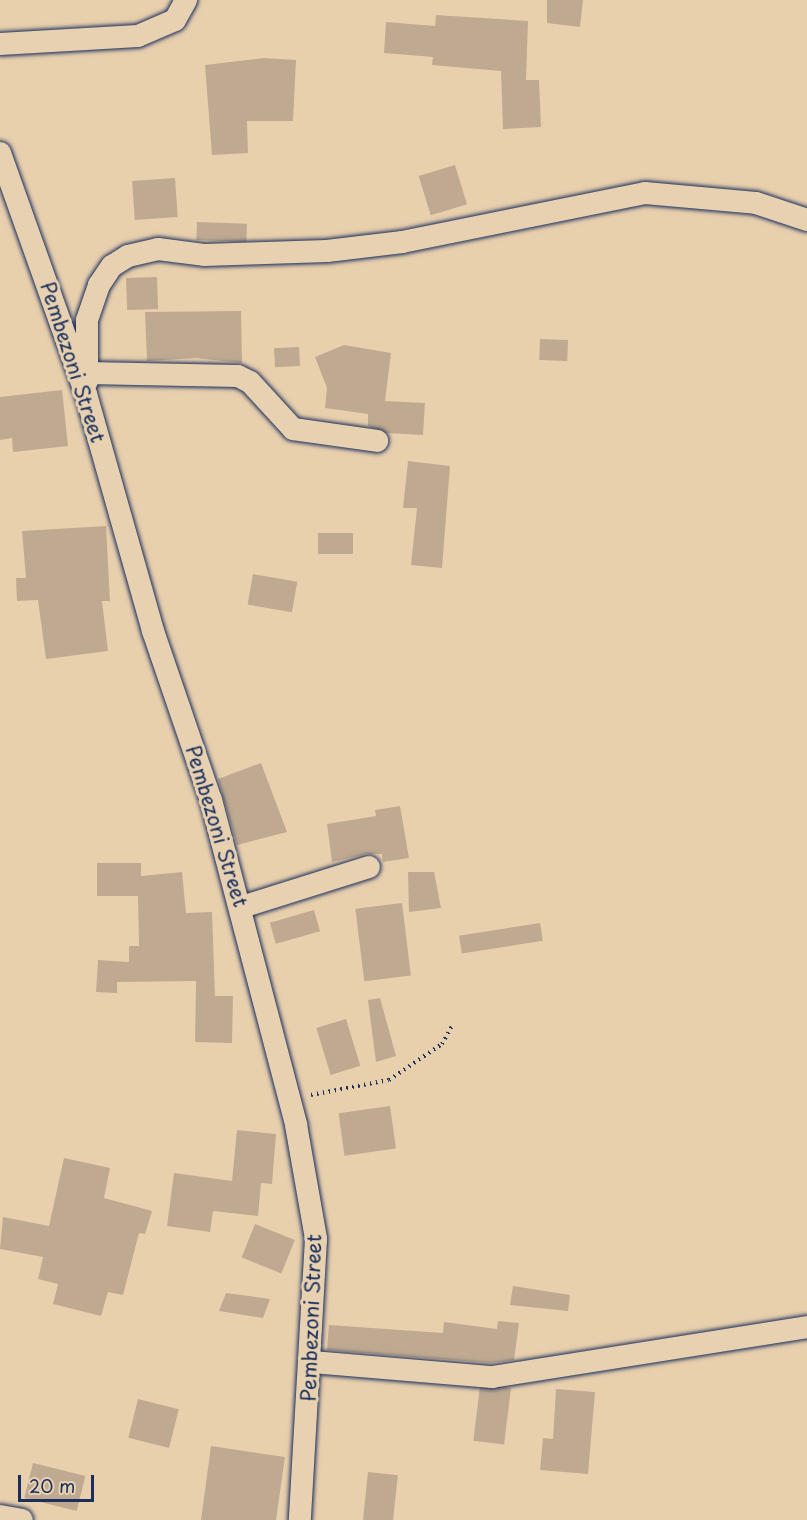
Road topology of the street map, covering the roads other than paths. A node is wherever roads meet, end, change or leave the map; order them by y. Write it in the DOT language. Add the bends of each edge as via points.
graph roads {
  1 [pos="186,0"];
  2 [pos="0,44"];
  3 [pos="0,153"];
  4 [pos="807,220"];
  5 [pos="87,384"];
  6 [pos="377,441"];
  7 [pos="369,867"];
  8 [pos="242,907"];
  9 [pos="807,1327"];
  10 [pos="312,1362"];
  11 [pos="0,1516"];
  12 [pos="22,1520"];
  13 [pos="300,1520"];
  1 -- 2 [label="street" via="175,20 138,36"];
  3 -- 5 [label="street, Pembezoni Street"];
  4 -- 5 [label="street" via="756,203 645,193 402,242 327,251 204,255 158,249 128,256 112,266 99,285 87,320"];
  5 -- 6 [label="street" via="238,376 250,382 293,429"];
  5 -- 8 [label="street, Pembezoni Street" via="153,630 212,800"];
  7 -- 8 [label="street"];
  8 -- 10 [label="street, Pembezoni Street" via="290,1098 316,1239"];
  9 -- 10 [label="street" via="492,1377"];
  10 -- 13 [label="street, Pembezoni Street"];
  11 -- 12 [label="street"];
}
